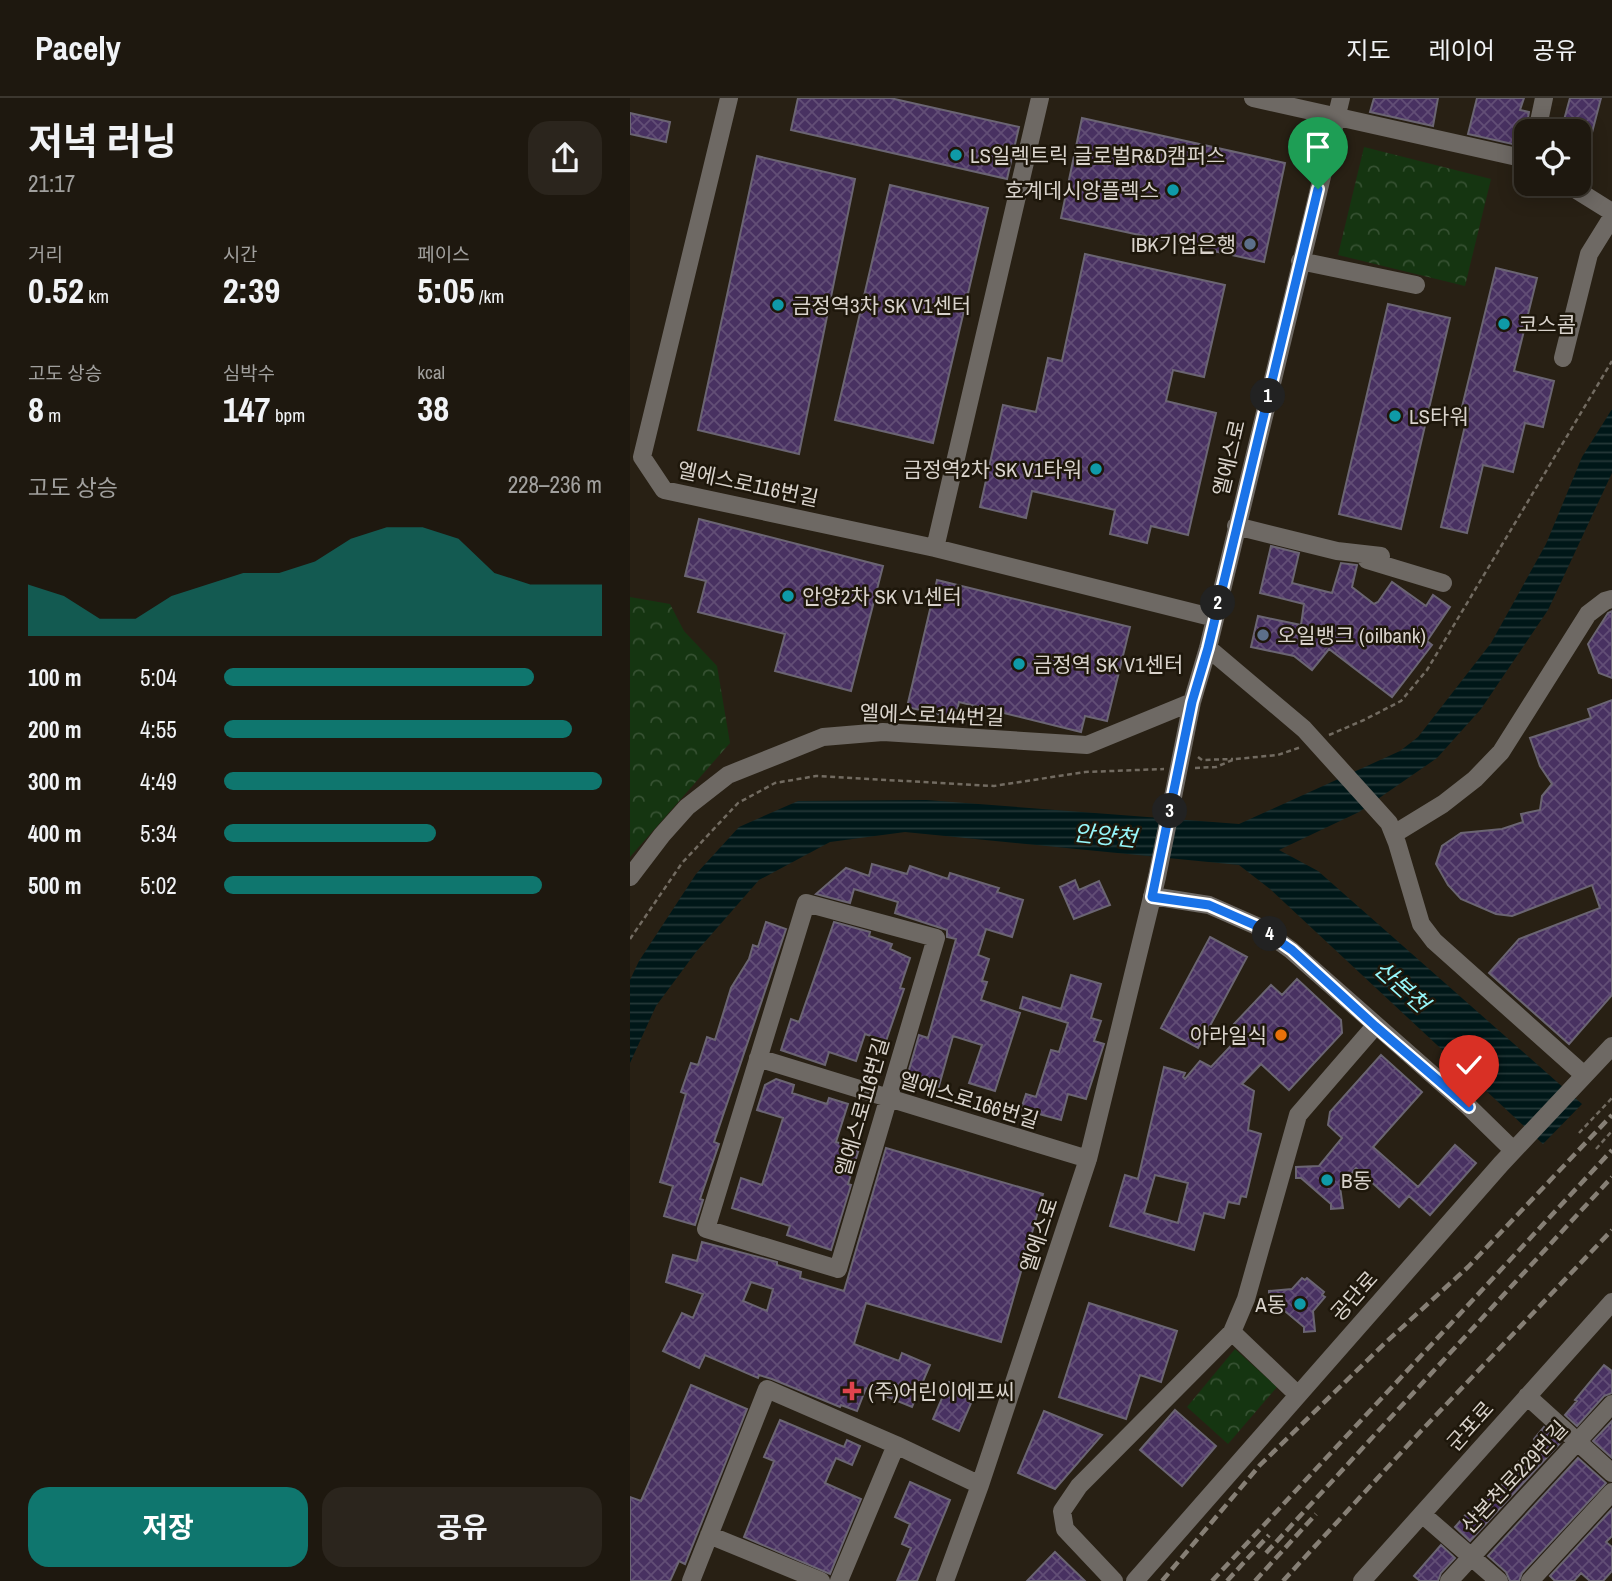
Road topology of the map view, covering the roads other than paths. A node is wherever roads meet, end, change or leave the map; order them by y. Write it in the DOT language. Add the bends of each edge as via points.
graph roads {
  1 [pos="729,98"];
  2 [pos="1040,98"];
  3 [pos="1253,98"];
  4 [pos="1341,98"];
  5 [pos="1544,98"];
  6 [pos="1337,117"];
  7 [pos="1540,119"];
  8 [pos="1514,156"];
  9 [pos="1584,196"];
  10 [pos="1612,215"];
  11 [pos="1300,261"];
  12 [pos="1416,285"];
  13 [pos="1563,358"];
  14 [pos="1236,526"];
  15 [pos="935,548"];
  16 [pos="1337,551"];
  17 [pos="1381,556"];
  18 [pos="1443,583"];
  19 [pos="1612,599"];
  20 [pos="1215,618"];
  21 [pos="1208,648"];
  22 [pos="1192,702"];
  23 [pos="1391,829"];
  24 [pos="630,877"];
  25 [pos="1152,897"];
  26 [pos="1375,1026"];
  27 [pos="1612,1046"];
  28 [pos="758,1058"];
  29 [pos="1584,1075"];
  30 [pos="887,1099"];
  31 [pos="1518,1145"];
  32 [pos="1088,1158"];
  33 [pos="1612,1302"];
  34 [pos="1232,1332"];
  35 [pos="1297,1394"];
  36 [pos="1527,1396"];
  37 [pos="1612,1404"];
  38 [pos="1578,1442"];
  39 [pos="896,1445"];
  40 [pos="1612,1473"];
  41 [pos="980,1485"];
  42 [pos="1612,1492"];
  43 [pos="1422,1514"];
  44 [pos="709,1535"];
  45 [pos="1471,1556"];
  46 [pos="691,1581"];
  47 [pos="821,1581"];
  48 [pos="839,1581"];
  49 [pos="945,1581"];
  50 [pos="1114,1581"];
  51 [pos="1135,1581"];
  52 [pos="1362,1581"];
  53 [pos="1449,1581"];
  54 [pos="1499,1581"];
  55 [pos="1530,1581"];
  1 -- 15 [label="street, 엘에스로116번길" via="642,457 664,490"];
  2 -- 15 [label="street"];
  3 -- 6 [label="street"];
  4 -- 6 [label="street, 엘에스로"];
  5 -- 7 [label="street"];
  6 -- 8 [label="street"];
  6 -- 11 [label="street, 엘에스로"];
  9 -- 10 [label="street"];
  10 -- 13 [label="street" via="1589,254"];
  11 -- 12 [label="street"];
  11 -- 14 [label="street, 엘에스로"];
  14 -- 16 [label="street"];
  14 -- 20 [label="street, 엘에스로"];
  15 -- 20 [label="street, 엘에스로116번길"];
  16 -- 17 [label="street"];
  16 -- 18 [label="street"];
  19 -- 23 [label="street" via="1588,614 1502,752 1443,804"];
  20 -- 21 [label="street, 엘에스로"];
  21 -- 22 [label="street, 엘에스로"];
  21 -- 23 [label="street" via="1304,729"];
  22 -- 24 [label="street, 엘에스로144번길" via="1087,745 883,732 823,737 728,775 688,807"];
  22 -- 25 [label="street, 엘에스로"];
  23 -- 29 [label="street" via="1421,924 1434,941"];
  25 -- 26 [label="street" via="1209,905 1259,927 1292,950"];
  25 -- 32 [label="street, 엘에스로"];
  26 -- 31 [label="street"];
  26 -- 34 [label="street" via="1297,1115 1246,1299"];
  27 -- 29 [label="street, 공단로"];
  28 -- 30 [label="street, 엘에스로166번길"];
  28 -- 30 [label="street, 엘에스로116번길" via="806,903 936,938"];
  28 -- 30 [label="street, 엘에스로116번길" via="706,1229 838,1269"];
  29 -- 31 [label="street, 공단로"];
  30 -- 32 [label="street, 엘에스로166번길"];
  31 -- 35 [label="street, 공단로"];
  32 -- 41 [label="street, 엘에스로"];
  33 -- 36 [label="street, 군포로"];
  34 -- 35 [label="street"];
  34 -- 50 [label="street" via="1079,1486 1062,1511 1065,1530"];
  35 -- 51 [label="street, 공단로"];
  36 -- 38 [label="street"];
  36 -- 43 [label="street, 군포로"];
  37 -- 38 [label="street, 산본천로229번길"];
  38 -- 40 [label="street"];
  38 -- 45 [label="street, 산본천로229번길"];
  39 -- 41 [label="street"];
  39 -- 44 [label="street" via="767,1389"];
  39 -- 48 [label="street"];
  41 -- 49 [label="street, 엘에스로"];
  42 -- 55 [label="street"];
  43 -- 45 [label="street"];
  43 -- 52 [label="street, 군포로"];
  44 -- 46 [label="street"];
  44 -- 47 [label="street"];
  45 -- 53 [label="street, 산본천로229번길"];
  45 -- 54 [label="street"];
}
